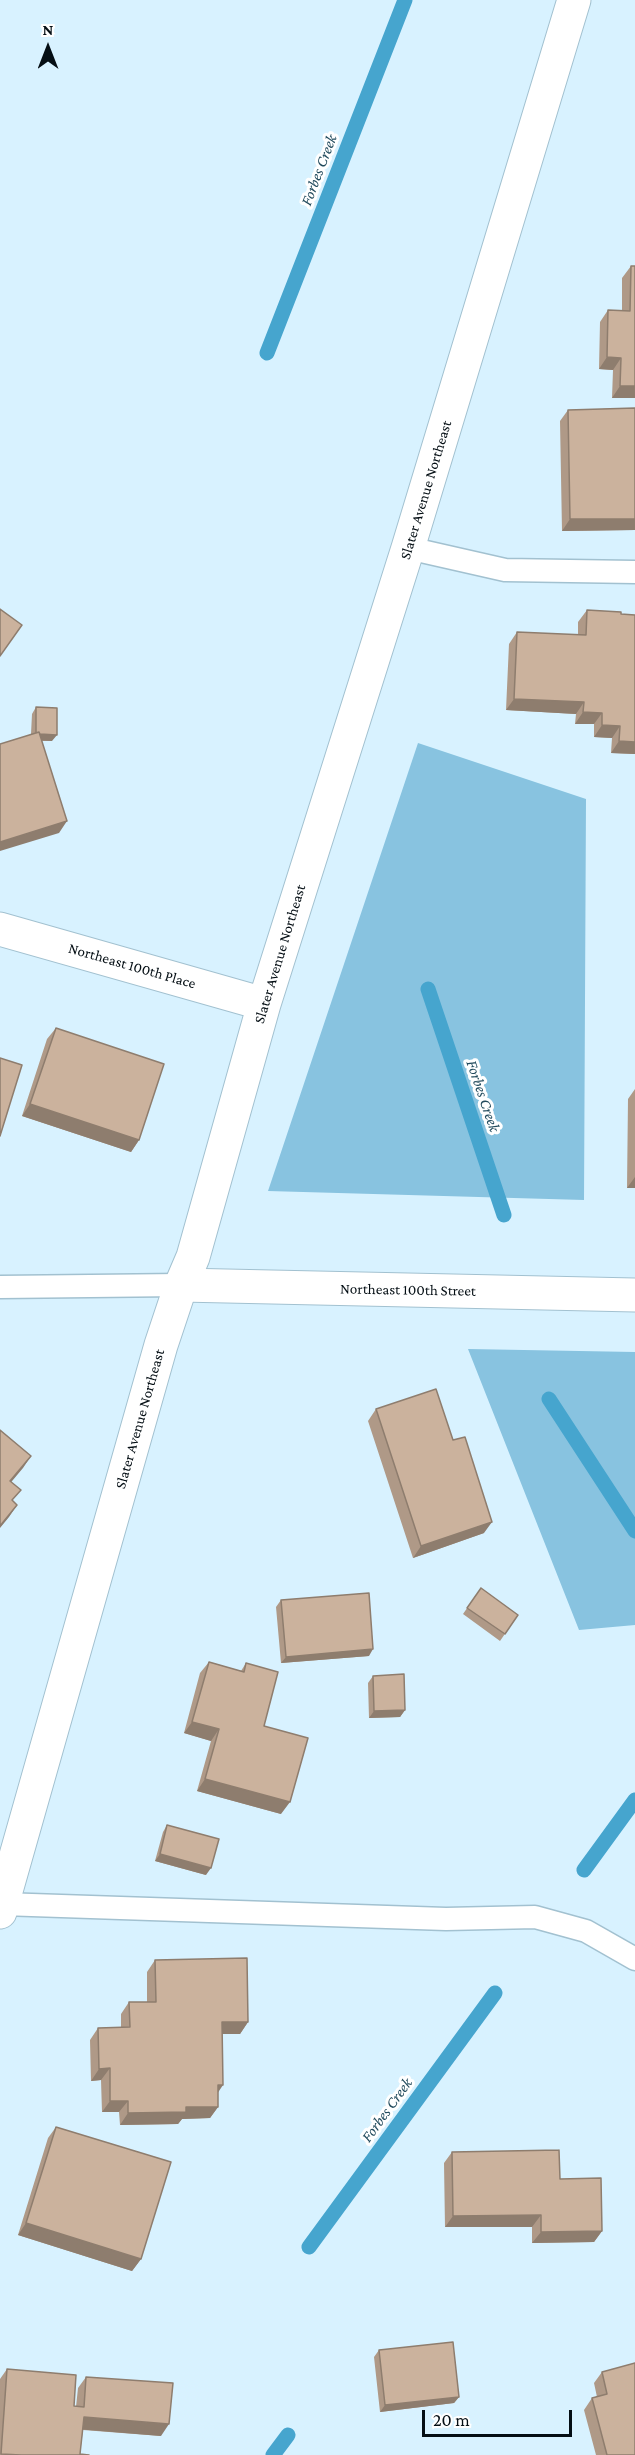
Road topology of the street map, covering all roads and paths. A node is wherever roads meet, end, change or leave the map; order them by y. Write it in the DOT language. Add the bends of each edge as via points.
graph roads {
  1 [pos="574,0"];
  2 [pos="408,548"];
  3 [pos="635,572"];
  4 [pos="0,929"];
  5 [pos="264,1004"];
  6 [pos="181,1285"];
  7 [pos="0,1287"];
  8 [pos="635,1295"];
  9 [pos="1,1908"];
  10 [pos="635,1959"];
  1 -- 2 [label="street, Slater Avenue Northeast"];
  2 -- 3 [label="lane" via="505,570"];
  2 -- 5 [label="street, Slater Avenue Northeast"];
  4 -- 5 [label="street, Northeast 100th Place"];
  5 -- 6 [label="street, Slater Avenue Northeast" via="193,1257"];
  6 -- 7 [label="lane"];
  6 -- 8 [label="street, Northeast 100th Street"];
  6 -- 9 [label="street, Slater Avenue Northeast" via="160,1345"];
  9 -- 10 [label="lane" via="446,1919 535,1917 586,1931"];
}
